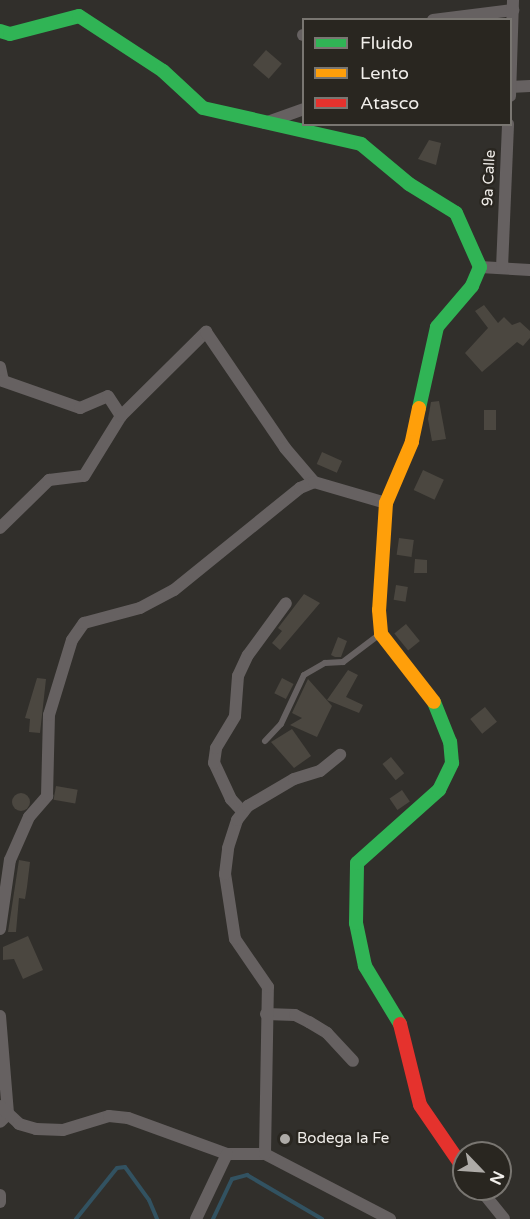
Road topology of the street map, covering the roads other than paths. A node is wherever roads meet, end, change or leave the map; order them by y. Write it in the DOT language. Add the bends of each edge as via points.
graph roads {
  1 [pos="513,5"];
  2 [pos="444,18"];
  3 [pos="0,31"];
  4 [pos="512,46"];
  5 [pos="530,86"];
  6 [pos="512,87"];
  7 [pos="302,109"];
  8 [pos="265,123"];
  9 [pos="508,126"];
  10 [pos="480,267"];
  11 [pos="502,268"];
  12 [pos="530,270"];
  13 [pos="0,367"];
  14 [pos="121,416"];
  15 [pos="314,482"];
  16 [pos="387,503"];
  17 [pos="0,528"];
  18 [pos="286,603"];
  19 [pos="381,634"];
  20 [pos="265,741"];
  21 [pos="340,755"];
  22 [pos="243,812"];
  23 [pos="0,929"];
  24 [pos="266,1014"];
  25 [pos="0,1016"];
  26 [pos="353,1061"];
  27 [pos="2,1114"];
  28 [pos="452,1152"];
  29 [pos="227,1154"];
  30 [pos="265,1154"];
  31 [pos="0,1195"];
  32 [pos="490,1201"];
  33 [pos="0,1202"];
  34 [pos="196,1219"];
  35 [pos="390,1219"];
  36 [pos="504,1219"];
  1 -- 2 [label="street"];
  1 -- 4 [label="street"];
  3 -- 8 [label="street" via="10,34 79,16 163,71 203,108"];
  5 -- 6 [label="street"];
  7 -- 8 [label="street"];
  8 -- 10 [label="street" via="361,144 409,184 456,213"];
  9 -- 11 [label="street, 9a Calle"];
  10 -- 11 [label="street"];
  10 -- 16 [label="street" via="472,286 437,327 412,442"];
  11 -- 12 [label="street"];
  13 -- 14 [label="street" via="3,381 80,408 108,396"];
  14 -- 15 [label="street" via="206,332 285,448"];
  14 -- 17 [label="street" via="84,476 49,480"];
  15 -- 16 [label="street"];
  15 -- 23 [label="street" via="300,488 174,590 140,608 84,623 72,640 49,714 47,796 28,818 10,860"];
  16 -- 19 [label="street"];
  18 -- 22 [label="street" via="248,655 238,676 235,716 216,748 214,763 231,799"];
  19 -- 20 [label="lane" via="342,662 325,663 304,675 281,724"];
  19 -- 28 [label="street" via="430,691 450,742 452,763 439,790 357,863 356,923 365,966 405,1033 420,1105"];
  21 -- 22 [label="street"];
  22 -- 24 [label="street" via="228,848 225,874 235,939 268,987"];
  24 -- 26 [label="street" via="295,1015 327,1033"];
  24 -- 30 [label="street"];
  25 -- 27 [label="street"];
  27 -- 29 [label="street" via="19,1124 49,1131 79,1127 109,1116 128,1118"];
  29 -- 30 [label="street"];
  29 -- 34 [label="street"];
  30 -- 35 [label="street"];
  31 -- 33 [label="street"];
  32 -- 36 [label="street"];
}
